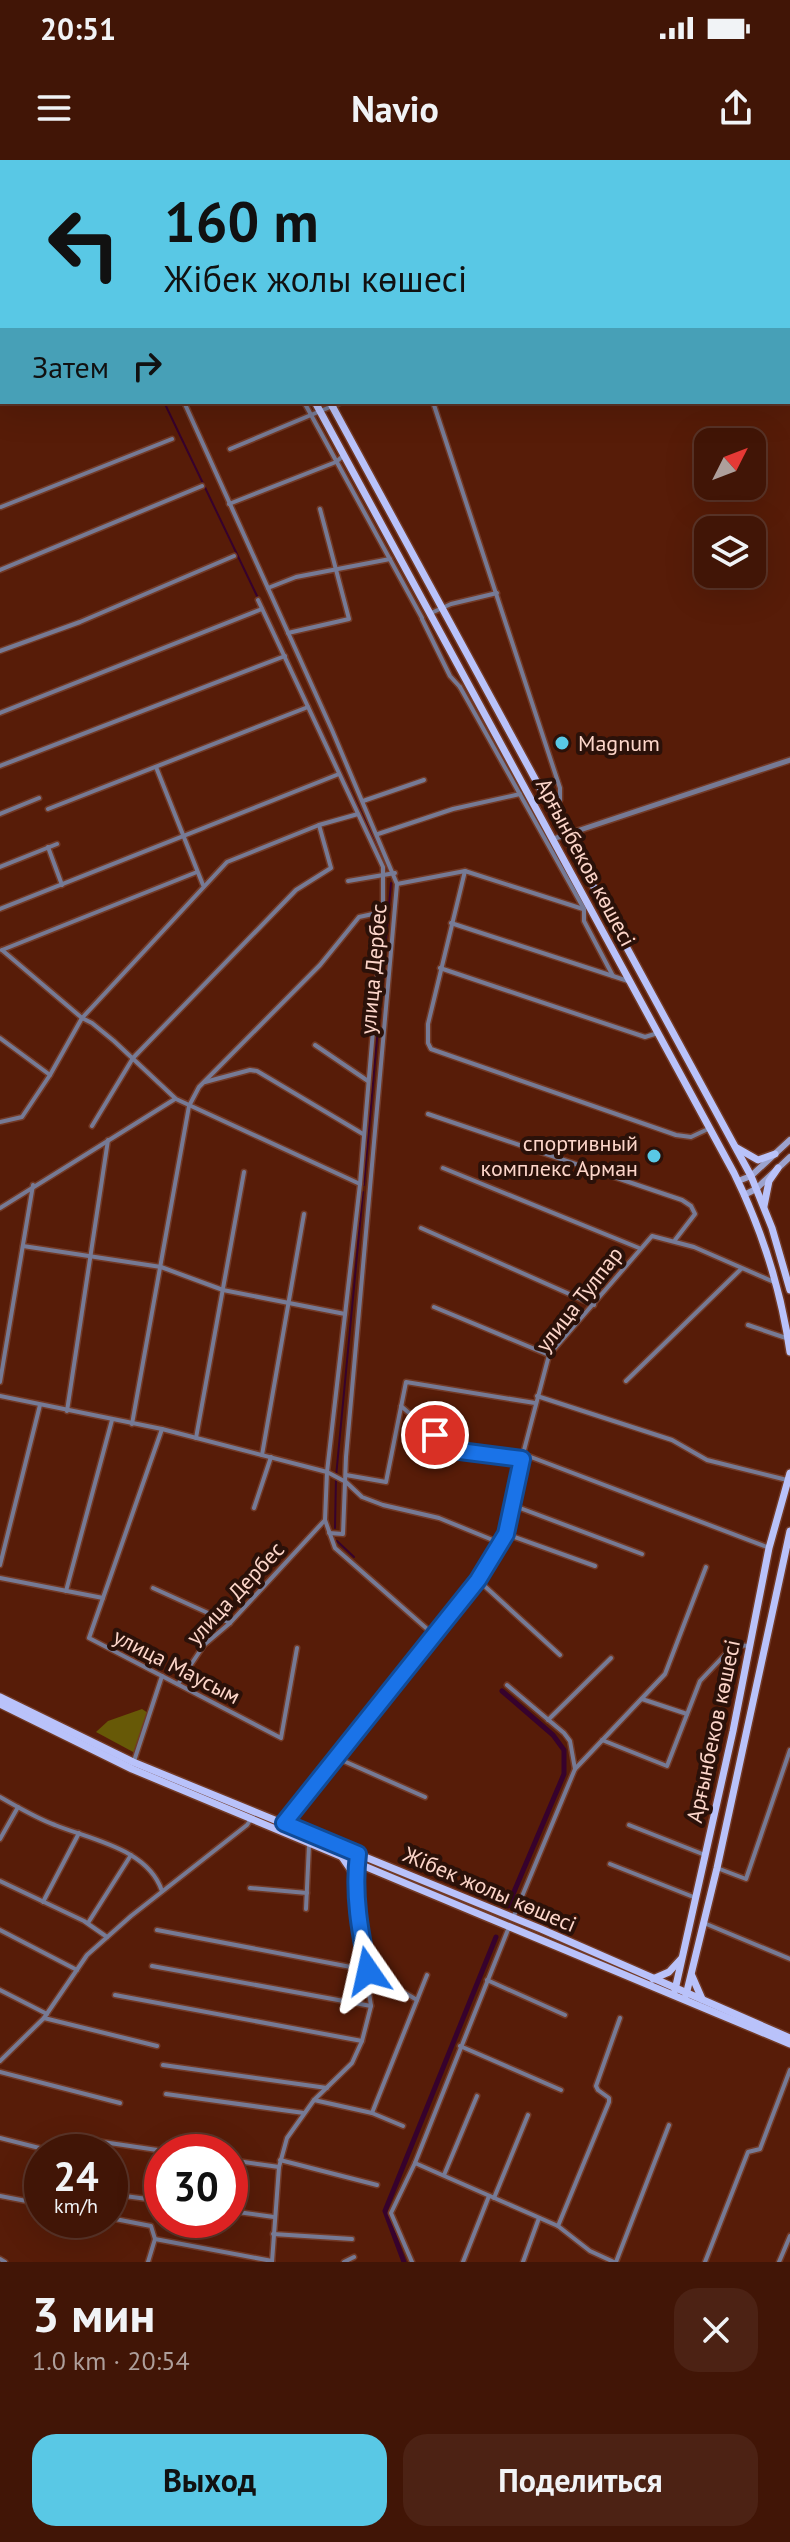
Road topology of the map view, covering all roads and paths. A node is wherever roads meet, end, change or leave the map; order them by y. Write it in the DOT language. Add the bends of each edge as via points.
graph roads {
  1 [pos="185,404"];
  2 [pos="305,404"];
  3 [pos="331,404"];
  4 [pos="434,404"];
  5 [pos="318,406"];
  6 [pos="311,414"];
  7 [pos="172,439"];
  8 [pos="230,449"];
  9 [pos="344,455"];
  10 [pos="336,462"];
  11 [pos="202,486"];
  12 [pos="228,504"];
  13 [pos="0,506"];
  14 [pos="320,509"];
  15 [pos="234,556"];
  16 [pos="394,556"];
  17 [pos="0,570"];
  18 [pos="336,570"];
  19 [pos="268,588"];
  20 [pos="497,593"];
  21 [pos="258,600"];
  22 [pos="442,608"];
  23 [pos="263,609"];
  24 [pos="430,613"];
  25 [pos="422,618"];
  26 [pos="288,633"];
  27 [pos="0,651"];
  28 [pos="285,656"];
  29 [pos="460,687"];
  30 [pos="470,687"];
  31 [pos="308,707"];
  32 [pos="0,713"];
  33 [pos="790,760"];
  34 [pos="0,766"];
  35 [pos="156,767"];
  36 [pos="339,774"];
  37 [pos="424,780"];
  38 [pos="520,794"];
  39 [pos="39,798"];
  40 [pos="363,801"];
  41 [pos="48,809"];
  42 [pos="552,810"];
  43 [pos="0,814"];
  44 [pos="358,814"];
  45 [pos="319,825"];
  46 [pos="378,834"];
  47 [pos="565,835"];
  48 [pos="185,836"];
  49 [pos="553,839"];
  50 [pos="57,844"];
  51 [pos="48,847"];
  52 [pos="0,867"];
  53 [pos="465,871"];
  54 [pos="197,872"];
  55 [pos="395,873"];
  56 [pos="384,875"];
  57 [pos="348,881"];
  58 [pos="397,884"];
  59 [pos="62,885"];
  60 [pos="203,885"];
  61 [pos="604,904"];
  62 [pos="0,909"];
  63 [pos="588,910"];
  64 [pos="383,912"];
  65 [pos="451,923"];
  66 [pos="1,950"];
  67 [pos="439,968"];
  68 [pos="613,976"];
  69 [pos="630,982"];
  70 [pos="82,1018"];
  71 [pos="658,1033"];
  72 [pos="0,1038"];
  73 [pos="315,1045"];
  74 [pos="133,1058"];
  75 [pos="50,1075"];
  76 [pos="368,1081"];
  77 [pos="203,1082"];
  78 [pos="176,1099"];
  79 [pos="189,1106"];
  80 [pos="428,1114"];
  81 [pos="0,1122"];
  82 [pos="92,1126"];
  83 [pos="710,1127"];
  84 [pos="363,1134"];
  85 [pos="108,1140"];
  86 [pos="790,1140"];
  87 [pos="736,1147"];
  88 [pos="775,1154"];
  89 [pos="790,1157"];
  90 [pos="443,1168"];
  91 [pos="778,1168"];
  92 [pos="244,1172"];
  93 [pos="751,1176"];
  94 [pos="738,1181"];
  95 [pos="360,1184"];
  96 [pos="33,1185"];
  97 [pos="756,1189"];
  98 [pos="744,1195"];
  99 [pos="0,1208"];
  100 [pos="764,1208"];
  101 [pos="304,1214"];
  102 [pos="421,1228"];
  103 [pos="675,1241"];
  104 [pos="23,1246"];
  105 [pos="639,1248"];
  106 [pos="91,1257"];
  107 [pos="161,1267"];
  108 [pos="741,1269"];
  109 [pos="776,1283"];
  110 [pos="223,1290"];
  111 [pos="790,1290"];
  112 [pos="289,1304"];
  113 [pos="594,1305"];
  114 [pos="434,1307"];
  115 [pos="345,1314"];
  116 [pos="748,1325"];
  117 [pos="788,1338"];
  118 [pos="790,1352"];
  119 [pos="549,1355"];
  120 [pos="626,1381"];
  121 [pos="0,1382"];
  122 [pos="0,1396"];
  123 [pos="537,1396"];
  124 [pos="535,1403"];
  125 [pos="40,1404"];
  126 [pos="401,1406"];
  127 [pos="67,1411"];
  128 [pos="112,1420"];
  129 [pos="132,1424"];
  130 [pos="162,1429"];
  131 [pos="196,1438"];
  132 [pos="262,1455"];
  133 [pos="271,1457"];
  134 [pos="522,1457"];
  135 [pos="327,1472"];
  136 [pos="790,1473"];
  137 [pos="346,1475"];
  138 [pos="789,1481"];
  139 [pos="346,1482"];
  140 [pos="512,1505"];
  141 [pos="254,1508"];
  142 [pos="325,1520"];
  143 [pos="790,1531"];
  144 [pos="329,1533"];
  145 [pos="506,1534"];
  146 [pos="500,1543"];
  147 [pos="769,1548"];
  148 [pos="642,1554"];
  149 [pos="0,1565"];
  150 [pos="595,1566"];
  151 [pos="706,1567"];
  152 [pos="0,1578"];
  153 [pos="478,1580"];
  154 [pos="153,1588"];
  155 [pos="66,1591"];
  156 [pos="103,1598"];
  157 [pos="230,1623"];
  158 [pos="434,1635"];
  159 [pos="750,1646"];
  160 [pos="297,1648"];
  161 [pos="560,1655"];
  162 [pos="611,1658"];
  163 [pos="162,1676"];
  164 [pos="178,1684"];
  165 [pos="507,1685"];
  166 [pos="0,1697"];
  167 [pos="642,1699"];
  168 [pos="0,1704"];
  169 [pos="687,1714"];
  170 [pos="548,1720"];
  171 [pos="733,1731"];
  172 [pos="745,1735"];
  173 [pos="601,1739"];
  174 [pos="790,1750"];
  175 [pos="337,1758"];
  176 [pos="133,1762"];
  177 [pos="575,1769"];
  178 [pos="0,1797"];
  179 [pos="425,1797"];
  180 [pos="18,1807"];
  181 [pos="251,1819"];
  182 [pos="284,1823"];
  183 [pos="629,1825"];
  184 [pos="79,1833"];
  185 [pos="0,1839"];
  186 [pos="309,1842"];
  187 [pos="131,1855"];
  188 [pos="341,1855"];
  189 [pos="706,1855"];
  190 [pos="357,1858"];
  191 [pos="610,1864"];
  192 [pos="717,1868"];
  193 [pos="355,1876"];
  194 [pos="0,1881"];
  195 [pos="250,1888"];
  196 [pos="162,1891"];
  197 [pos="307,1893"];
  198 [pos="696,1898"];
  199 [pos="43,1902"];
  200 [pos="306,1909"];
  201 [pos="88,1923"];
  202 [pos="511,1923"];
  203 [pos="704,1923"];
  204 [pos="0,1930"];
  205 [pos="157,1930"];
  206 [pos="108,1937"];
  207 [pos="682,1958"];
  208 [pos="790,1959"];
  209 [pos="152,1966"];
  210 [pos="77,1970"];
  211 [pos="368,1971"];
  212 [pos="691,1974"];
  213 [pos="427,1975"];
  214 [pos="653,1979"];
  215 [pos="487,1980"];
  216 [pos="0,1990"];
  217 [pos="674,1993"];
  218 [pos="115,1995"];
  219 [pos="685,1997"];
  220 [pos="702,1999"];
  221 [pos="417,2000"];
  222 [pos="371,2006"];
  223 [pos="565,2015"];
  224 [pos="45,2016"];
  225 [pos="620,2018"];
  226 [pos="790,2038"];
  227 [pos="362,2041"];
  228 [pos="790,2044"];
  229 [pos="157,2046"];
  230 [pos="460,2046"];
  231 [pos="1,2059"];
  232 [pos="163,2065"];
  233 [pos="790,2070"];
  234 [pos="0,2072"];
  235 [pos="327,2088"];
  236 [pos="561,2090"];
  237 [pos="166,2094"];
  238 [pos="477,2096"];
  239 [pos="314,2100"];
  240 [pos="120,2103"];
  241 [pos="304,2113"];
  242 [pos="372,2113"];
  243 [pos="528,2115"];
  244 [pos="669,2125"];
  245 [pos="403,2126"];
  246 [pos="0,2138"];
  247 [pos="24,2144"];
  248 [pos="280,2160"];
  249 [pos="248,2163"];
  250 [pos="415,2163"];
  251 [pos="279,2167"];
  252 [pos="444,2176"];
  253 [pos="377,2185"];
  254 [pos="0,2196"];
  255 [pos="491,2197"];
  256 [pos="24,2201"];
  257 [pos="248,2213"];
  258 [pos="274,2217"];
  259 [pos="539,2218"];
  260 [pos="128,2222"];
  261 [pos="558,2226"];
  262 [pos="273,2234"];
  263 [pos="790,2236"];
  264 [pos="155,2239"];
  265 [pos="352,2239"];
  266 [pos="354,2257"];
  267 [pos="272,2261"];
  268 [pos="148,2262"];
  269 [pos="344,2262"];
  270 [pos="412,2262"];
  271 [pos="463,2262"];
  272 [pos="523,2262"];
  273 [pos="615,2262"];
  274 [pos="705,2262"];
  275 [pos="779,2262"];
  1 -- 12 [label="street, улица Дербес"];
  2 -- 6 [label="street"];
  3 -- 5 [label="street"];
  3 -- 22 [label="main road, Арғынбеков көшесі"];
  4 -- 20 [label="street"];
  5 -- 6 [label="street"];
  5 -- 9 [label="main road, Арғынбеков көшесі"];
  6 -- 8 [label="street"];
  6 -- 10 [label="street"];
  7 -- 13 [label="street"];
  9 -- 10 [label="street"];
  9 -- 16 [label="main road, Арғынбеков көшесі"];
  10 -- 12 [label="street"];
  10 -- 16 [label="street"];
  11 -- 17 [label="street"];
  12 -- 19 [label="street, улица Дербес"];
  14 -- 18 [label="street"];
  15 -- 27 [label="street"];
  16 -- 18 [label="street"];
  16 -- 24 [label="main road, Арғынбеков көшесі"];
  16 -- 25 [label="street"];
  18 -- 19 [label="street"];
  18 -- 26 [label="street" via="349,619"];
  19 -- 26 [label="street, улица Дербес"];
  20 -- 22 [label="street"];
  20 -- 42 [label="street" via="560,788 560,800"];
  21 -- 23 [label="street, улица Дербес"];
  22 -- 24 [label="street"];
  22 -- 42 [label="main road, Арғынбеков көшесі"];
  23 -- 28 [label="street, улица Дербес"];
  23 -- 32 [label="street"];
  24 -- 25 [label="street"];
  24 -- 30 [label="main road, Арғынбеков көшесі"];
  25 -- 29 [label="street"];
  26 -- 40 [label="street, улица Дербес"];
  28 -- 31 [label="street, улица Дербес"];
  28 -- 34 [label="street"];
  29 -- 30 [label="street"];
  29 -- 38 [label="street"];
  30 -- 49 [label="main road, Арғынбеков көшесі"];
  31 -- 35 [label="street"];
  31 -- 36 [label="street, улица Дербес"];
  33 -- 47 [label="street"];
  35 -- 41 [label="street"];
  35 -- 48 [label="street"];
  36 -- 44 [label="street, улица Дербес"];
  36 -- 48 [label="street"];
  37 -- 40 [label="street"];
  38 -- 46 [label="street"];
  38 -- 63 [label="street"];
  39 -- 43 [label="street"];
  40 -- 46 [label="street, улица Дербес"];
  42 -- 47 [label="main road, Арғынбеков көшесі"];
  44 -- 45 [label="street"];
  44 -- 56 [label="street, улица Дербес"];
  45 -- 60 [label="street" via="227,862"];
  45 -- 74 [label="street" via="331,868 296,890"];
  46 -- 55 [label="street, улица Дербес"];
  47 -- 49 [label="street"];
  47 -- 61 [label="main road, Арғынбеков көшесі"];
  48 -- 54 [label="street"];
  48 -- 59 [label="street"];
  49 -- 63 [label="main road, Арғынбеков көшесі"];
  50 -- 51 [label="street"];
  51 -- 52 [label="street"];
  51 -- 59 [label="street"];
  53 -- 58 [label="street"];
  53 -- 63 [label="street"];
  53 -- 65 [label="street"];
  54 -- 60 [label="street"];
  54 -- 66 [label="street"];
  55 -- 56 [label="street"];
  55 -- 58 [label="street, улица Дербес"];
  56 -- 57 [label="street"];
  56 -- 64 [label="street, улица Дербес"];
  58 -- 137 [label="street, улица Дербес"];
  59 -- 62 [label="street"];
  60 -- 70 [label="street"];
  61 -- 63 [label="street"];
  61 -- 87 [label="main road, Арғынбеков көшесі"];
  63 -- 68 [label="street" via="584,921"];
  63 -- 69 [label="main road, Арғынбеков көшесі"];
  64 -- 76 [label="street, улица Дербес"];
  64 -- 77 [label="street" via="359,917 320,965"];
  65 -- 67 [label="street"];
  65 -- 68 [label="street"];
  66 -- 70 [label="street"];
  67 -- 71 [label="street" via="645,1037"];
  67 -- 83 [label="street" via="428,1024 428,1043 436,1052 676,1135 691,1137"];
  68 -- 69 [label="street"];
  69 -- 71 [label="main road, Арғынбеков көшесі"];
  70 -- 74 [label="street"];
  70 -- 75 [label="street"];
  71 -- 83 [label="main road, Арғынбеков көшесі"];
  72 -- 75 [label="street"];
  73 -- 76 [label="street"];
  74 -- 78 [label="street"];
  74 -- 82 [label="street"];
  75 -- 81 [label="street" via="22,1117"];
  76 -- 84 [label="street, улица Дербес"];
  77 -- 79 [label="street"];
  77 -- 84 [label="street" via="257,1071"];
  78 -- 79 [label="street"];
  78 -- 85 [label="street"];
  79 -- 95 [label="street"];
  79 -- 107 [label="street"];
  80 -- 103 [label="street" via="682,1200 695,1214"];
  83 -- 94 [label="main road, Арғынбеков көшесі"];
  84 -- 95 [label="street, улица Дербес"];
  85 -- 96 [label="street"];
  85 -- 106 [label="street"];
  86 -- 88 [label="main road"];
  87 -- 88 [label="main road" via="758,1160"];
  87 -- 93 [label="main road, Арғынбеков көшесі"];
  88 -- 93 [label="main road"];
  89 -- 91 [label="main road"];
  90 -- 105 [label="street"];
  91 -- 97 [label="main road"];
  91 -- 100 [label="main road" via="769,1181"];
  92 -- 110 [label="street"];
  93 -- 94 [label="main road"];
  93 -- 97 [label="main road, Арғынбеков көшесі"];
  94 -- 98 [label="main road, Арғынбеков көшесі"];
  95 -- 115 [label="street, улица Дербес"];
  96 -- 99 [label="street"];
  96 -- 104 [label="street"];
  97 -- 98 [label="main road"];
  97 -- 100 [label="main road, Арғынбеков көшесі"];
  98 -- 109 [label="main road, Арғынбеков көшесі"];
  100 -- 111 [label="main road, Арғынбеков көшесі"];
  101 -- 112 [label="street"];
  102 -- 113 [label="street"];
  103 -- 105 [label="street, улица Тулпар" via="652,1236"];
  103 -- 108 [label="street"];
  104 -- 106 [label="street"];
  104 -- 121 [label="street"];
  105 -- 113 [label="street, улица Тулпар"];
  106 -- 107 [label="street"];
  106 -- 127 [label="street"];
  107 -- 110 [label="street"];
  107 -- 129 [label="street"];
  108 -- 109 [label="street"];
  108 -- 120 [label="street"];
  109 -- 117 [label="main road, Арғынбеков көшесі"];
  110 -- 112 [label="street"];
  110 -- 131 [label="street"];
  112 -- 115 [label="street"];
  112 -- 132 [label="street"];
  113 -- 119 [label="street, улица Тулпар"];
  114 -- 119 [label="street"];
  115 -- 135 [label="street, улица Дербес"];
  116 -- 117 [label="street"];
  117 -- 118 [label="main road, Арғынбеков көшесі"];
  119 -- 123 [label="street, улица Тулпар"];
  122 -- 125 [label="street"];
  123 -- 124 [label="street, улица Тулпар"];
  123 -- 138 [label="street" via="672,1440 707,1460"];
  124 -- 126 [label="street" via="406,1382"];
  124 -- 134 [label="street, улица Тулпар"];
  125 -- 127 [label="street"];
  125 -- 149 [label="street"];
  126 -- 134 [label="street" via="452,1450"];
  126 -- 137 [label="street" via="386,1482"];
  127 -- 128 [label="street"];
  128 -- 129 [label="street"];
  128 -- 155 [label="street"];
  129 -- 130 [label="street"];
  130 -- 131 [label="street"];
  130 -- 156 [label="street, улица Маусым"];
  131 -- 132 [label="street"];
  132 -- 133 [label="street"];
  133 -- 135 [label="street"];
  133 -- 141 [label="street"];
  134 -- 140 [label="street, улица Тулпар"];
  134 -- 147 [label="street"];
  135 -- 139 [label="street"];
  135 -- 142 [label="street, улица Дербес"];
  136 -- 138 [label="main road, Арғынбеков көшесі"];
  137 -- 139 [label="street, улица Дербес"];
  138 -- 147 [label="main road, Арғынбеков көшесі"];
  139 -- 144 [label="street, улица Дербес" via="343,1534"];
  139 -- 146 [label="street" via="362,1497 439,1518"];
  140 -- 145 [label="street, улица Тулпар"];
  140 -- 148 [label="street"];
  142 -- 144 [label="street"];
  142 -- 157 [label="street, улица Дербес"];
  143 -- 172 [label="main road, Арғынбеков көшесі"];
  144 -- 158 [label="street" via="335,1548"];
  145 -- 146 [label="street, улица Тулпар"];
  145 -- 150 [label="street"];
  146 -- 153 [label="street, улица Тулпар"];
  147 -- 159 [label="main road, Арғынбеков көшесі"];
  151 -- 167 [label="street" via="670,1665"];
  152 -- 155 [label="street"];
  153 -- 158 [label="street, улица Тулпар"];
  153 -- 161 [label="street"];
  154 -- 157 [label="street"];
  155 -- 156 [label="street"];
  156 -- 163 [label="street, улица Маусым" via="89,1638"];
  157 -- 164 [label="street, улица Дербес" via="204,1645"];
  158 -- 175 [label="street, улица Тулпар"];
  159 -- 169 [label="street" via="734,1645 700,1681"];
  159 -- 171 [label="main road, Арғынбеков көшесі"];
  160 -- 164 [label="street, улица Маусым" via="281,1738"];
  162 -- 170 [label="street"];
  163 -- 164 [label="street, улица Маусым"];
  163 -- 176 [label="street"];
  165 -- 170 [label="street"];
  166 -- 176 [label="main road, Жібек жолы көшесі"];
  167 -- 169 [label="street"];
  167 -- 173 [label="street"];
  168 -- 181 [label="main road, Жібек жолы көшесі" via="132,1769"];
  169 -- 173 [label="street" via="667,1766"];
  170 -- 177 [label="street" via="570,1741"];
  171 -- 172 [label="main road"];
  171 -- 189 [label="main road, Арғынбеков көшесі"];
  172 -- 192 [label="main road, Арғынбеков көшесі"];
  173 -- 177 [label="street"];
  174 -- 192 [label="street" via="746,1879"];
  175 -- 179 [label="street"];
  175 -- 182 [label="street, улица Тулпар"];
  176 -- 182 [label="main road, Жібек жолы көшесі"];
  177 -- 202 [label="street"];
  178 -- 180 [label="street"];
  180 -- 184 [label="street"];
  180 -- 185 [label="street"];
  181 -- 186 [label="main road, Жібек жолы көшесі"];
  181 -- 196 [label="street"];
  182 -- 190 [label="main road, Жібек жолы көшесі"];
  183 -- 189 [label="street"];
  184 -- 187 [label="street"];
  184 -- 199 [label="street"];
  186 -- 188 [label="main road, Жібек жолы көшесі"];
  186 -- 197 [label="street"];
  187 -- 196 [label="street" via="159,1880"];
  187 -- 201 [label="street"];
  188 -- 190 [label="main road, Жібек жолы көшесі"];
  188 -- 193 [label="main road"];
  189 -- 198 [label="main road, Арғынбеков көшесі"];
  190 -- 193 [label="street"];
  190 -- 202 [label="main road, Жібек жолы көшесі"];
  191 -- 198 [label="street"];
  192 -- 203 [label="main road, Арғынбеков көшесі"];
  193 -- 211 [label="street"];
  194 -- 199 [label="street"];
  195 -- 197 [label="street"];
  196 -- 206 [label="street"];
  197 -- 200 [label="street"];
  198 -- 207 [label="main road, Арғынбеков көшесі"];
  199 -- 201 [label="street"];
  201 -- 206 [label="street"];
  202 -- 214 [label="main road, Жібек жолы көшесі"];
  202 -- 215 [label="street"];
  202 -- 217 [label="main road, Жібек жолы көшесі"];
  203 -- 208 [label="street"];
  203 -- 212 [label="main road, Арғынбеков көшесі"];
  204 -- 210 [label="street"];
  205 -- 211 [label="street"];
  206 -- 210 [label="street"];
  207 -- 214 [label="main road"];
  207 -- 217 [label="main road, Арғынбеков көшесі"];
  209 -- 222 [label="street"];
  210 -- 224 [label="street"];
  211 -- 221 [label="street"];
  211 -- 222 [label="street"];
  212 -- 219 [label="main road, Арғынбеков көшесі"];
  212 -- 220 [label="main road"];
  213 -- 221 [label="street"];
  214 -- 217 [label="main road, Жібек жолы көшесі"];
  215 -- 223 [label="street"];
  215 -- 230 [label="street"];
  216 -- 224 [label="street"];
  217 -- 219 [label="main road, Жібек жолы көшесі"];
  218 -- 227 [label="street"];
  219 -- 220 [label="main road, Жібек жолы көшесі"];
  219 -- 228 [label="main road, Жібек жолы көшесі"];
  220 -- 226 [label="main road, Жібек жолы көшесі"];
  221 -- 242 [label="street"];
  222 -- 227 [label="street"];
  224 -- 229 [label="street"];
  224 -- 231 [label="street"];
  225 -- 261 [label="street" via="596,2086 609,2102"];
  227 -- 235 [label="street" via="352,2063"];
  230 -- 236 [label="street"];
  230 -- 250 [label="street"];
  232 -- 235 [label="street"];
  233 -- 274 [label="street" via="760,2149 748,2152"];
  234 -- 240 [label="street"];
  235 -- 239 [label="street"];
  237 -- 241 [label="street"];
  238 -- 252 [label="street"];
  239 -- 241 [label="street"];
  239 -- 242 [label="street"];
  241 -- 248 [label="street"];
  242 -- 245 [label="street"];
  243 -- 255 [label="street"];
  244 -- 273 [label="street"];
  246 -- 247 [label="street"];
  248 -- 251 [label="street"];
  248 -- 253 [label="street"];
  249 -- 251 [label="street"];
  250 -- 252 [label="street"];
  250 -- 270 [label="street" via="391,2213"];
  251 -- 258 [label="street"];
  252 -- 255 [label="street"];
  254 -- 256 [label="street"];
  255 -- 259 [label="street"];
  255 -- 271 [label="street"];
  257 -- 258 [label="street"];
  258 -- 262 [label="street"];
  259 -- 261 [label="street"];
  259 -- 272 [label="street"];
  260 -- 264 [label="street" via="151,2226"];
  261 -- 273 [label="street" via="590,2251"];
  262 -- 265 [label="street"];
  262 -- 267 [label="street"];
  263 -- 275 [label="street"];
  264 -- 267 [label="street"];
  264 -- 268 [label="street"];
  266 -- 269 [label="street"];
}
